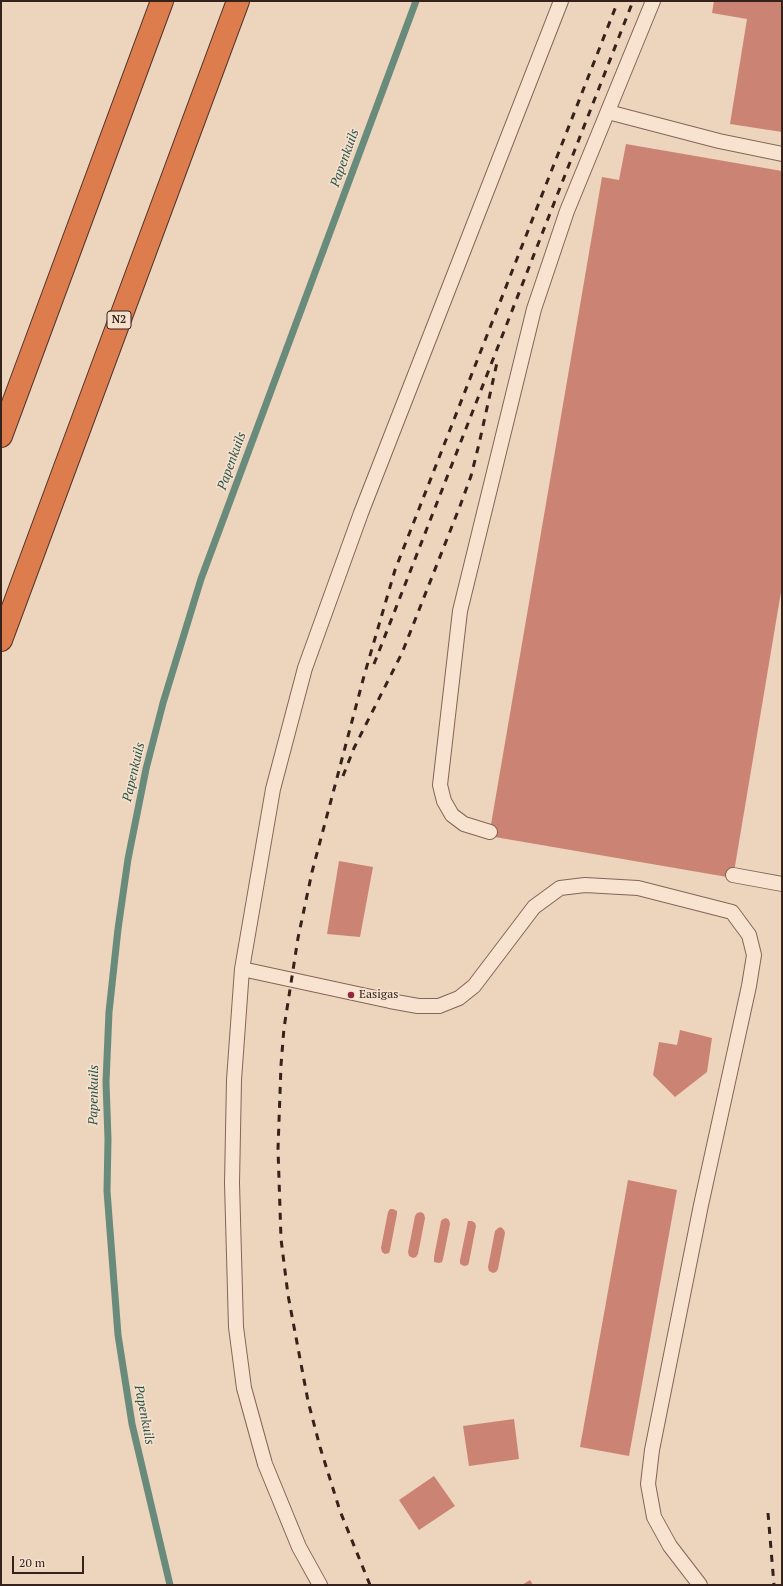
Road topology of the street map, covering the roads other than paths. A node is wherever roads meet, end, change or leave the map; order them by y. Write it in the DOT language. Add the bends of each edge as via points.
graph roads {
  1 [pos="162,1"];
  2 [pos="238,1"];
  3 [pos="560,1"];
  4 [pos="653,1"];
  5 [pos="608,112"];
  6 [pos="782,154"];
  7 [pos="1,436"];
  8 [pos="1,640"];
  9 [pos="490,832"];
  10 [pos="733,875"];
  11 [pos="782,884"];
  12 [pos="242,969"];
  13 [pos="320,1585"];
  14 [pos="700,1585"];
  1 -- 7 [label="highway"];
  2 -- 8 [label="highway, N2"];
  3 -- 12 [label="lane" via="361,513 306,668 273,789"];
  4 -- 5 [label="lane"];
  5 -- 6 [label="lane" via="719,141"];
  5 -- 9 [label="lane" via="567,211 534,309 460,611 440,785 444,801 452,815 464,824"];
  10 -- 11 [label="lane"];
  12 -- 13 [label="lane" via="234,1080 232,1183 236,1326 244,1388 265,1464 299,1547"];
  12 -- 14 [label="lane" via="390,1001 418,1006 439,1006 459,998 474,986 534,907 560,888 585,885 638,888 732,912 749,936 754,955 701,1205 652,1450 648,1484 654,1517 670,1546"];
}
